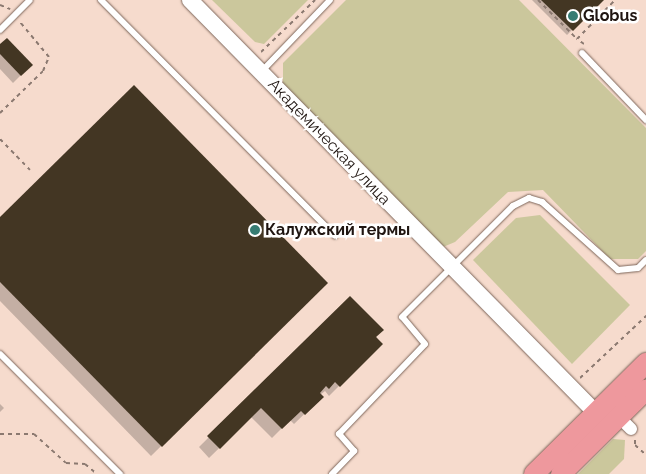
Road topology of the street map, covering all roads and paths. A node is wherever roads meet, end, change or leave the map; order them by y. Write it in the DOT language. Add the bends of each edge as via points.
graph roads {
  1 [pos="30,0"];
  2 [pos="101,0"];
  3 [pos="190,0"];
  4 [pos="314,0"];
  5 [pos="330,0"];
  6 [pos="538,0"];
  7 [pos="615,0"];
  8 [pos="0,4"];
  9 [pos="15,15"];
  10 [pos="0,30"];
  11 [pos="577,39"];
  12 [pos="588,47"];
  13 [pos="582,53"];
  14 [pos="265,68"];
  15 [pos="0,113"];
  16 [pos="646,120"];
  17 [pos="0,139"];
  18 [pos="30,170"];
  19 [pos="335,236"];
  20 [pos="646,260"];
  21 [pos="452,267"];
  22 [pos="646,316"];
  23 [pos="0,354"];
  24 [pos="646,363"];
  25 [pos="574,372"];
  26 [pos="646,390"];
  27 [pos="609,421"];
  28 [pos="0,434"];
  29 [pos="646,455"];
  30 [pos="97,474"];
  31 [pos="120,474"];
  32 [pos="332,474"];
  33 [pos="534,474"];
  34 [pos="561,474"];
  1 -- 9 [label="lane"];
  2 -- 19 [label="lane"];
  3 -- 14 [label="street, Академическая улица"];
  4 -- 14 [label="path" via="259,54"];
  5 -- 14 [label="lane"];
  6 -- 11 [label="path"];
  7 -- 11 [label="path"];
  8 -- 9 [label="path" via="7,6"];
  9 -- 10 [label="lane"];
  9 -- 15 [label="path" via="49,57 43,71"];
  11 -- 12 [label="path"];
  13 -- 16 [label="lane"];
  14 -- 21 [label="street, Академическая улица"];
  17 -- 18 [label="path"];
  20 -- 21 [label="lane" via="638,268 618,270 542,202 529,198 513,206"];
  21 -- 27 [label="street, Академическая улица"];
  21 -- 32 [label="lane" via="402,317 425,344 338,434 354,451"];
  22 -- 25 [label="path" via="581,379"];
  23 -- 31 [label="lane"];
  24 -- 27 [label="main road"];
  26 -- 27 [label="main road"];
  27 -- 29 [label="path"];
  27 -- 33 [label="main road"];
  27 -- 34 [label="main road"];
  28 -- 30 [label="path" via="34,434 66,463 85,464"];
}
